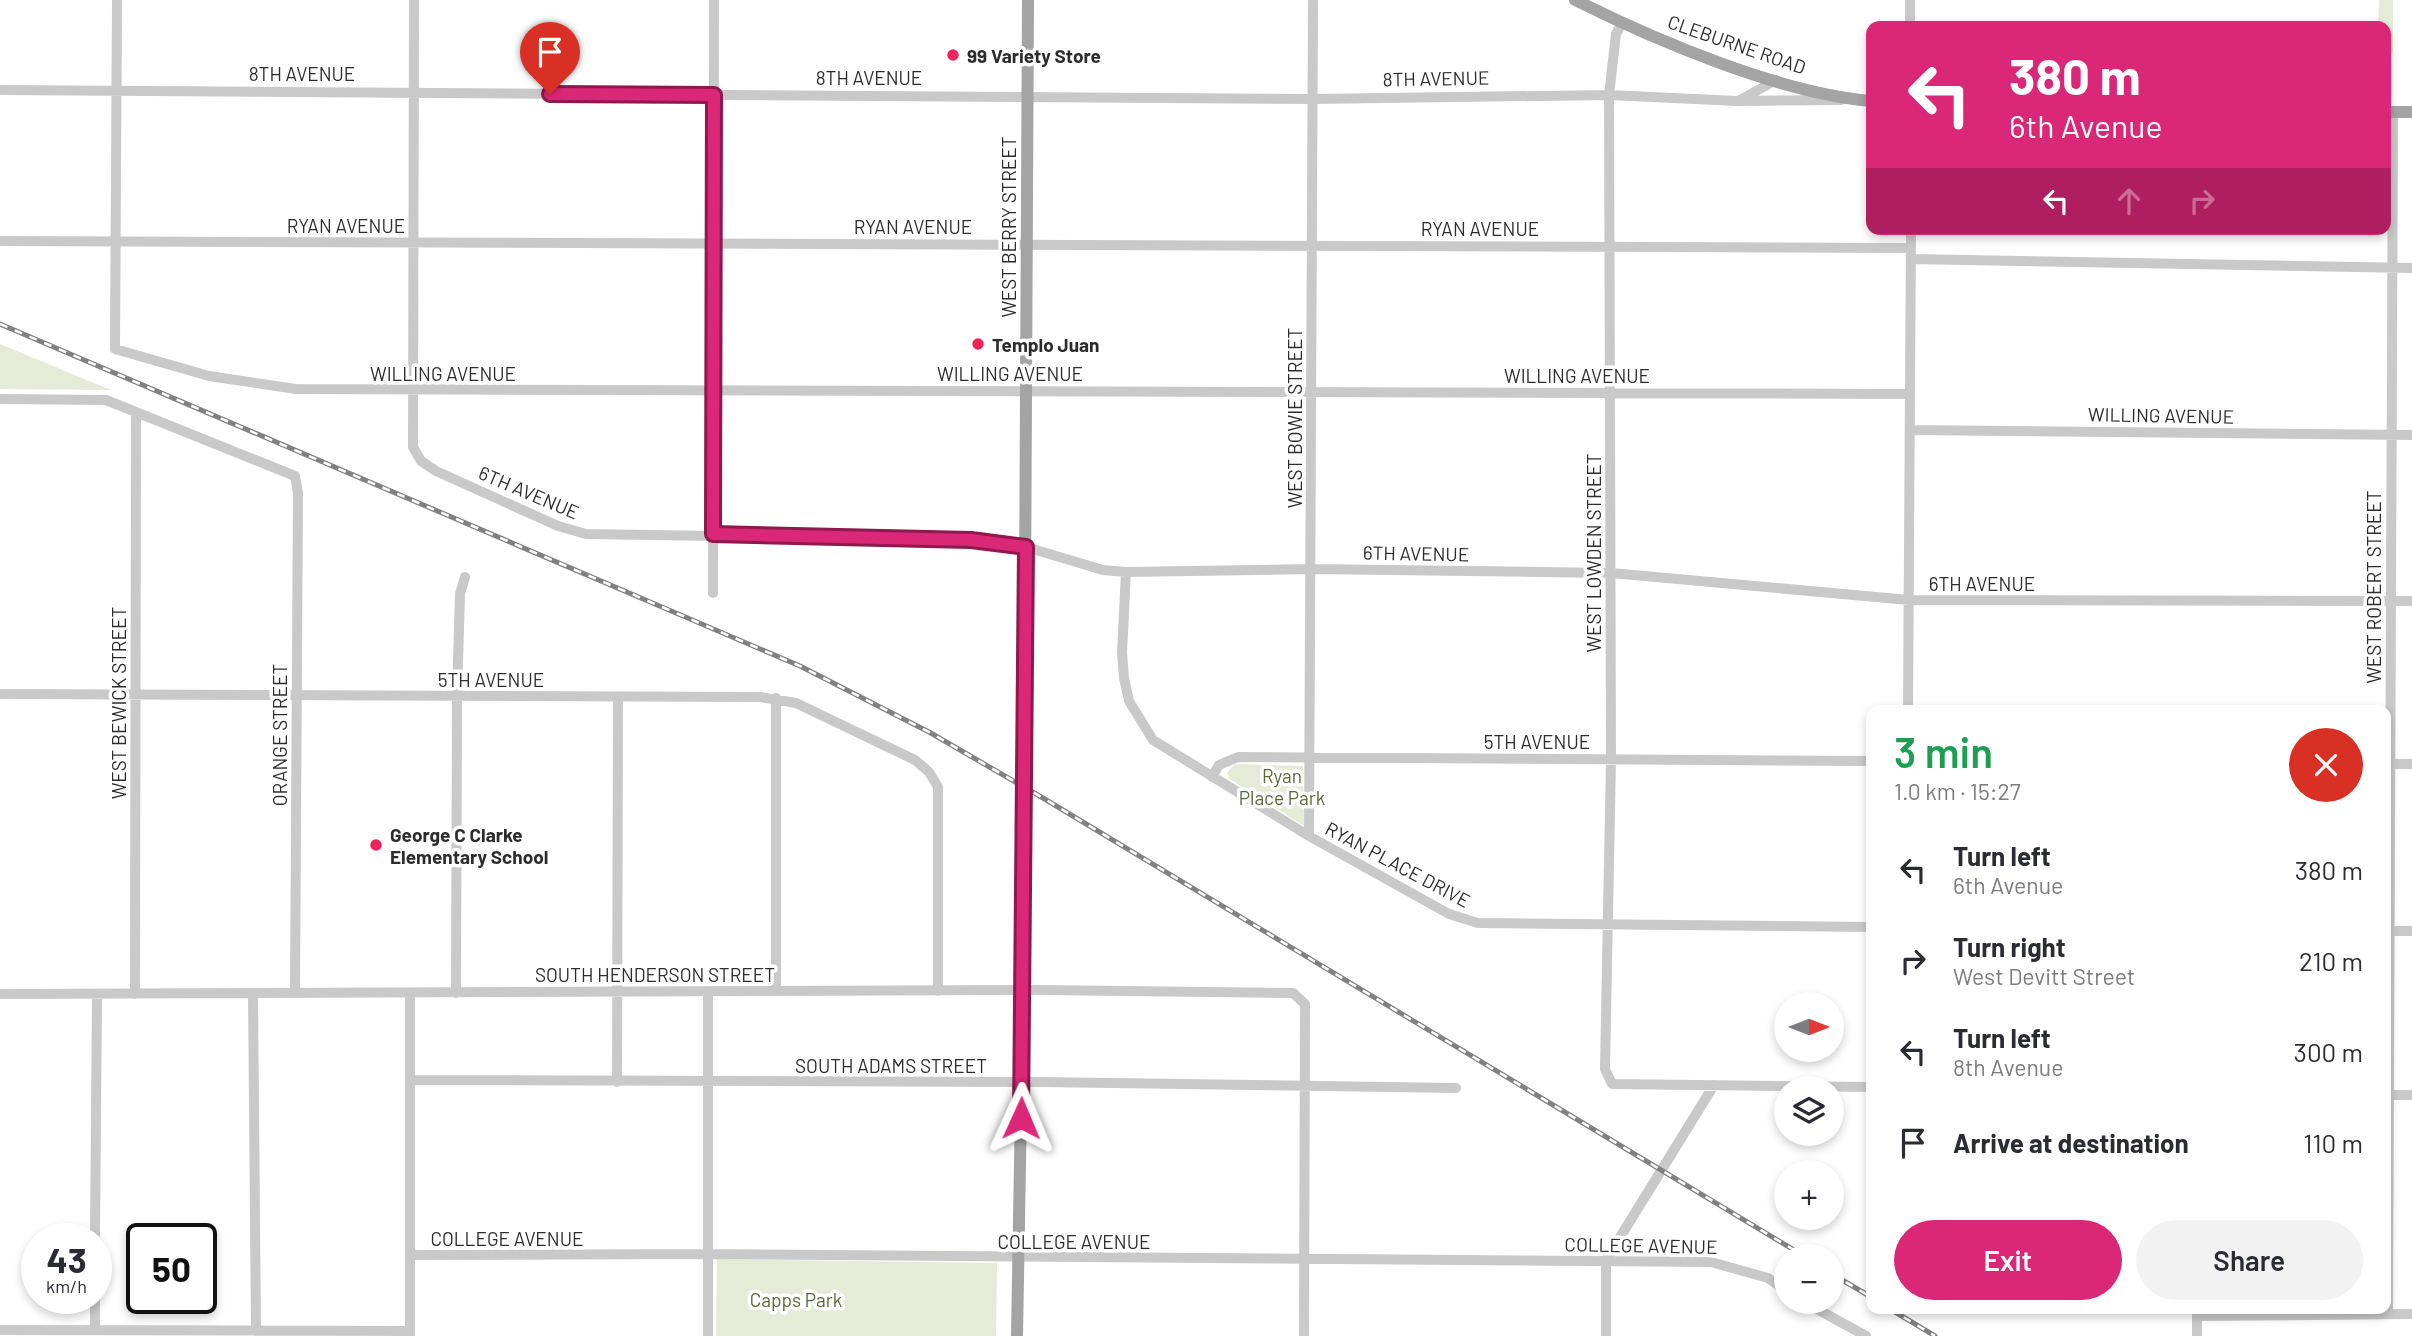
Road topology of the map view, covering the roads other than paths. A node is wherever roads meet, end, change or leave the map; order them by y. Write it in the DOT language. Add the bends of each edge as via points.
graph roads {
  1 [pos="117,0"];
  2 [pos="414,0"];
  3 [pos="714,0"];
  4 [pos="1028,0"];
  5 [pos="1313,0"];
  6 [pos="1575,0"];
  7 [pos="1910,0"];
  8 [pos="1910,21"];
  9 [pos="1622,23"];
  10 [pos="1776,80"];
  11 [pos="0,90"];
  12 [pos="116,91"];
  13 [pos="414,93"];
  14 [pos="714,95"];
  15 [pos="1609,95"];
  16 [pos="1027,97"];
  17 [pos="1312,99"];
  18 [pos="1852,99"];
  19 [pos="1866,100"];
  20 [pos="1737,101"];
  21 [pos="2391,112"];
  22 [pos="2412,112"];
  23 [pos="2391,190"];
  24 [pos="1911,235"];
  25 [pos="0,241"];
  26 [pos="116,242"];
  27 [pos="414,242"];
  28 [pos="714,243"];
  29 [pos="1027,243"];
  30 [pos="1311,245"];
  31 [pos="1609,246"];
  32 [pos="1911,253"];
  33 [pos="2393,268"];
  34 [pos="2412,268"];
  35 [pos="413,390"];
  36 [pos="1027,390"];
  37 [pos="1311,391"];
  38 [pos="713,392"];
  39 [pos="1610,393"];
  40 [pos="1910,394"];
  41 [pos="0,399"];
  42 [pos="136,412"];
  43 [pos="1910,430"];
  44 [pos="2392,435"];
  45 [pos="2412,435"];
  46 [pos="713,534"];
  47 [pos="1026,547"];
  48 [pos="1312,569"];
  49 [pos="1126,572"];
  50 [pos="1611,573"];
  51 [pos="465,578"];
  52 [pos="713,593"];
  53 [pos="1909,600"];
  54 [pos="2391,601"];
  55 [pos="2412,601"];
  56 [pos="0,694"];
  57 [pos="136,695"];
  58 [pos="296,695"];
  59 [pos="457,696"];
  60 [pos="618,697"];
  61 [pos="776,698"];
  62 [pos="1908,705"];
  63 [pos="2389,705"];
  64 [pos="1311,758"];
  65 [pos="1611,759"];
  66 [pos="1866,761"];
  67 [pos="2391,764"];
  68 [pos="2412,764"];
  69 [pos="1212,777"];
  70 [pos="1309,836"];
  71 [pos="1609,925"];
  72 [pos="1866,927"];
  73 [pos="2391,931"];
  74 [pos="2412,931"];
  75 [pos="1023,990"];
  76 [pos="938,991"];
  77 [pos="618,992"];
  78 [pos="708,992"];
  79 [pos="776,992"];
  80 [pos="253,993"];
  81 [pos="295,993"];
  82 [pos="410,993"];
  83 [pos="456,993"];
  84 [pos="0,994"];
  85 [pos="97,994"];
  86 [pos="135,994"];
  87 [pos="410,1080"];
  88 [pos="617,1082"];
  89 [pos="708,1082"];
  90 [pos="1022,1082"];
  91 [pos="1305,1084"];
  92 [pos="1714,1085"];
  93 [pos="1866,1087"];
  94 [pos="1457,1088"];
  95 [pos="2391,1095"];
  96 [pos="2412,1095"];
  97 [pos="95,1223"];
  98 [pos="708,1254"];
  99 [pos="410,1255"];
  100 [pos="1020,1258"];
  101 [pos="1304,1260"];
  102 [pos="1606,1260"];
  103 [pos="1774,1282"];
  104 [pos="95,1314"];
  105 [pos="1826,1314"];
  106 [pos="2197,1314"];
  107 [pos="2388,1314"];
  108 [pos="2412,1314"];
  109 [pos="0,1330"];
  110 [pos="95,1330"];
  111 [pos="256,1331"];
  112 [pos="410,1334"];
  113 [pos="708,1336"];
  114 [pos="1017,1336"];
  115 [pos="1304,1336"];
  116 [pos="1606,1336"];
  117 [pos="1866,1336"];
  118 [pos="2197,1336"];
  1 -- 12 [label="street"];
  2 -- 13 [label="street"];
  3 -- 14 [label="street"];
  4 -- 16 [label="main road, WEST BERRY STREET"];
  5 -- 17 [label="street, WEST BOWIE STREET"];
  6 -- 9 [label="main road, CLEBURNE ROAD"];
  7 -- 8 [label="street"];
  9 -- 10 [label="main road, CLEBURNE ROAD"];
  9 -- 15 [label="street, WEST LOWDEN STREET" via="1616,34"];
  10 -- 18 [label="main road, CLEBURNE ROAD"];
  10 -- 20 [label="street"];
  11 -- 12 [label="street, 8TH AVENUE"];
  12 -- 13 [label="street, 8TH AVENUE"];
  12 -- 26 [label="street"];
  13 -- 14 [label="street, 8TH AVENUE"];
  13 -- 27 [label="street"];
  14 -- 16 [label="street, 8TH AVENUE"];
  14 -- 28 [label="street"];
  15 -- 17 [label="street, 8TH AVENUE"];
  15 -- 20 [label="street, 8TH AVENUE"];
  15 -- 31 [label="street, WEST LOWDEN STREET"];
  16 -- 17 [label="street, 8TH AVENUE"];
  16 -- 29 [label="main road, WEST BERRY STREET"];
  17 -- 30 [label="street, WEST BOWIE STREET"];
  18 -- 19 [label="main road, 8TH AVENUE"];
  18 -- 20 [label="street, 8TH AVENUE"];
  21 -- 22 [label="main road"];
  23 -- 33 [label="street, WEST ROBERT STREET"];
  24 -- 32 [label="street"];
  25 -- 26 [label="street, RYAN AVENUE"];
  26 -- 27 [label="street, RYAN AVENUE"];
  26 -- 35 [label="street, WILLING AVENUE" via="115,349 250,384"];
  27 -- 28 [label="street, RYAN AVENUE"];
  27 -- 35 [label="street"];
  28 -- 29 [label="street, RYAN AVENUE"];
  28 -- 38 [label="street"];
  29 -- 30 [label="street, RYAN AVENUE"];
  29 -- 36 [label="main road, WEST BERRY STREET"];
  30 -- 31 [label="street, RYAN AVENUE"];
  30 -- 37 [label="street, WEST BOWIE STREET"];
  31 -- 32 [label="street, RYAN AVENUE"];
  31 -- 39 [label="street, WEST LOWDEN STREET"];
  32 -- 33 [label="street, RYAN AVENUE"];
  32 -- 40 [label="street"];
  33 -- 34 [label="street, RYAN AVENUE"];
  33 -- 44 [label="street, WEST ROBERT STREET"];
  35 -- 38 [label="street, WILLING AVENUE"];
  35 -- 46 [label="street, 6TH AVENUE" via="413,447 421,461 436,471 586,534"];
  36 -- 37 [label="street, WILLING AVENUE"];
  36 -- 38 [label="street, WILLING AVENUE"];
  36 -- 47 [label="main road, WEST BERRY STREET"];
  37 -- 39 [label="street, WILLING AVENUE"];
  37 -- 48 [label="street, WEST BOWIE STREET"];
  38 -- 46 [label="street"];
  39 -- 40 [label="street, WILLING AVENUE"];
  39 -- 50 [label="street, WEST LOWDEN STREET"];
  40 -- 43 [label="street"];
  41 -- 42 [label="street" via="106,400"];
  42 -- 57 [label="street, WEST BEWICK STREET"];
  42 -- 58 [label="street, ORANGE STREET" via="295,477"];
  43 -- 44 [label="street, WILLING AVENUE"];
  43 -- 53 [label="street"];
  44 -- 45 [label="street, WILLING AVENUE"];
  44 -- 54 [label="street, WEST ROBERT STREET"];
  46 -- 47 [label="street, 6TH AVENUE" via="971,540"];
  46 -- 52 [label="street"];
  47 -- 49 [label="street, 6TH AVENUE" via="1103,570"];
  47 -- 75 [label="main road, WEST BERRY STREET"];
  48 -- 49 [label="street, 6TH AVENUE"];
  48 -- 50 [label="street, 6TH AVENUE"];
  48 -- 64 [label="street, WEST BOWIE STREET"];
  49 -- 69 [label="street, RYAN PLACE DRIVE" via="1122,653 1129,701 1153,740"];
  50 -- 53 [label="street, 6TH AVENUE"];
  50 -- 65 [label="street, WEST LOWDEN STREET"];
  51 -- 59 [label="street" via="460,594"];
  53 -- 54 [label="street, 6TH AVENUE"];
  53 -- 62 [label="street"];
  54 -- 55 [label="street, 6TH AVENUE"];
  54 -- 63 [label="street, WEST ROBERT STREET"];
  56 -- 57 [label="street, 5TH AVENUE"];
  57 -- 58 [label="street, 5TH AVENUE"];
  57 -- 86 [label="street, WEST BEWICK STREET"];
  58 -- 59 [label="street, 5TH AVENUE"];
  58 -- 81 [label="street, ORANGE STREET"];
  59 -- 60 [label="street, 5TH AVENUE"];
  59 -- 83 [label="street"];
  60 -- 61 [label="street, 5TH AVENUE"];
  60 -- 77 [label="street"];
  61 -- 76 [label="street, 5TH AVENUE" via="796,703 915,760 938,787"];
  61 -- 79 [label="street"];
  64 -- 65 [label="street, 5TH AVENUE"];
  64 -- 69 [label="street, 5TH AVENUE" via="1237,757 1219,765"];
  64 -- 70 [label="street, WEST BOWIE STREET"];
  65 -- 66 [label="street, 5TH AVENUE"];
  65 -- 71 [label="street, WEST LOWDEN STREET"];
  67 -- 68 [label="street"];
  69 -- 70 [label="street, RYAN PLACE DRIVE"];
  70 -- 71 [label="street, RYAN PLACE DRIVE" via="1463,920"];
  71 -- 72 [label="street, RYAN PLACE DRIVE"];
  71 -- 92 [label="street, WEST LOWDEN STREET" via="1605,1069 1612,1084"];
  73 -- 74 [label="street"];
  75 -- 76 [label="street, SOUTH HENDERSON STREET"];
  75 -- 90 [label="main road, WEST BERRY STREET"];
  75 -- 91 [label="street, SOUTH HENDERSON STREET" via="1293,993 1305,1004"];
  76 -- 79 [label="street, SOUTH HENDERSON STREET"];
  77 -- 78 [label="street, SOUTH HENDERSON STREET"];
  77 -- 83 [label="street, SOUTH HENDERSON STREET"];
  77 -- 88 [label="street"];
  78 -- 79 [label="street, SOUTH HENDERSON STREET"];
  78 -- 89 [label="street"];
  80 -- 81 [label="street, SOUTH HENDERSON STREET"];
  80 -- 86 [label="street, SOUTH HENDERSON STREET"];
  80 -- 111 [label="street"];
  81 -- 82 [label="street, SOUTH HENDERSON STREET"];
  82 -- 83 [label="street, SOUTH HENDERSON STREET"];
  82 -- 87 [label="street"];
  84 -- 85 [label="street, SOUTH HENDERSON STREET"];
  85 -- 86 [label="street, SOUTH HENDERSON STREET"];
  85 -- 97 [label="street"];
  87 -- 88 [label="street, SOUTH ADAMS STREET"];
  87 -- 99 [label="street"];
  88 -- 89 [label="street, SOUTH ADAMS STREET"];
  89 -- 90 [label="street, SOUTH ADAMS STREET"];
  89 -- 98 [label="street"];
  90 -- 91 [label="street, SOUTH ADAMS STREET"];
  90 -- 100 [label="main road, WEST BERRY STREET"];
  91 -- 94 [label="street, SOUTH ADAMS STREET"];
  91 -- 101 [label="street"];
  92 -- 93 [label="street"];
  92 -- 102 [label="street"];
  95 -- 96 [label="street"];
  98 -- 99 [label="street, COLLEGE AVENUE"];
  98 -- 100 [label="street, COLLEGE AVENUE"];
  98 -- 113 [label="street"];
  99 -- 112 [label="street"];
  100 -- 101 [label="street, COLLEGE AVENUE"];
  100 -- 114 [label="main road, WEST BERRY STREET"];
  101 -- 102 [label="street, COLLEGE AVENUE"];
  101 -- 115 [label="street"];
  102 -- 103 [label="street, COLLEGE AVENUE" via="1711,1262"];
  102 -- 116 [label="street"];
  104 -- 110 [label="street"];
  105 -- 117 [label="street"];
  106 -- 118 [label="street"];
  107 -- 108 [label="street"];
  109 -- 110 [label="street"];
  110 -- 111 [label="street"];
  111 -- 112 [label="street"];
}
